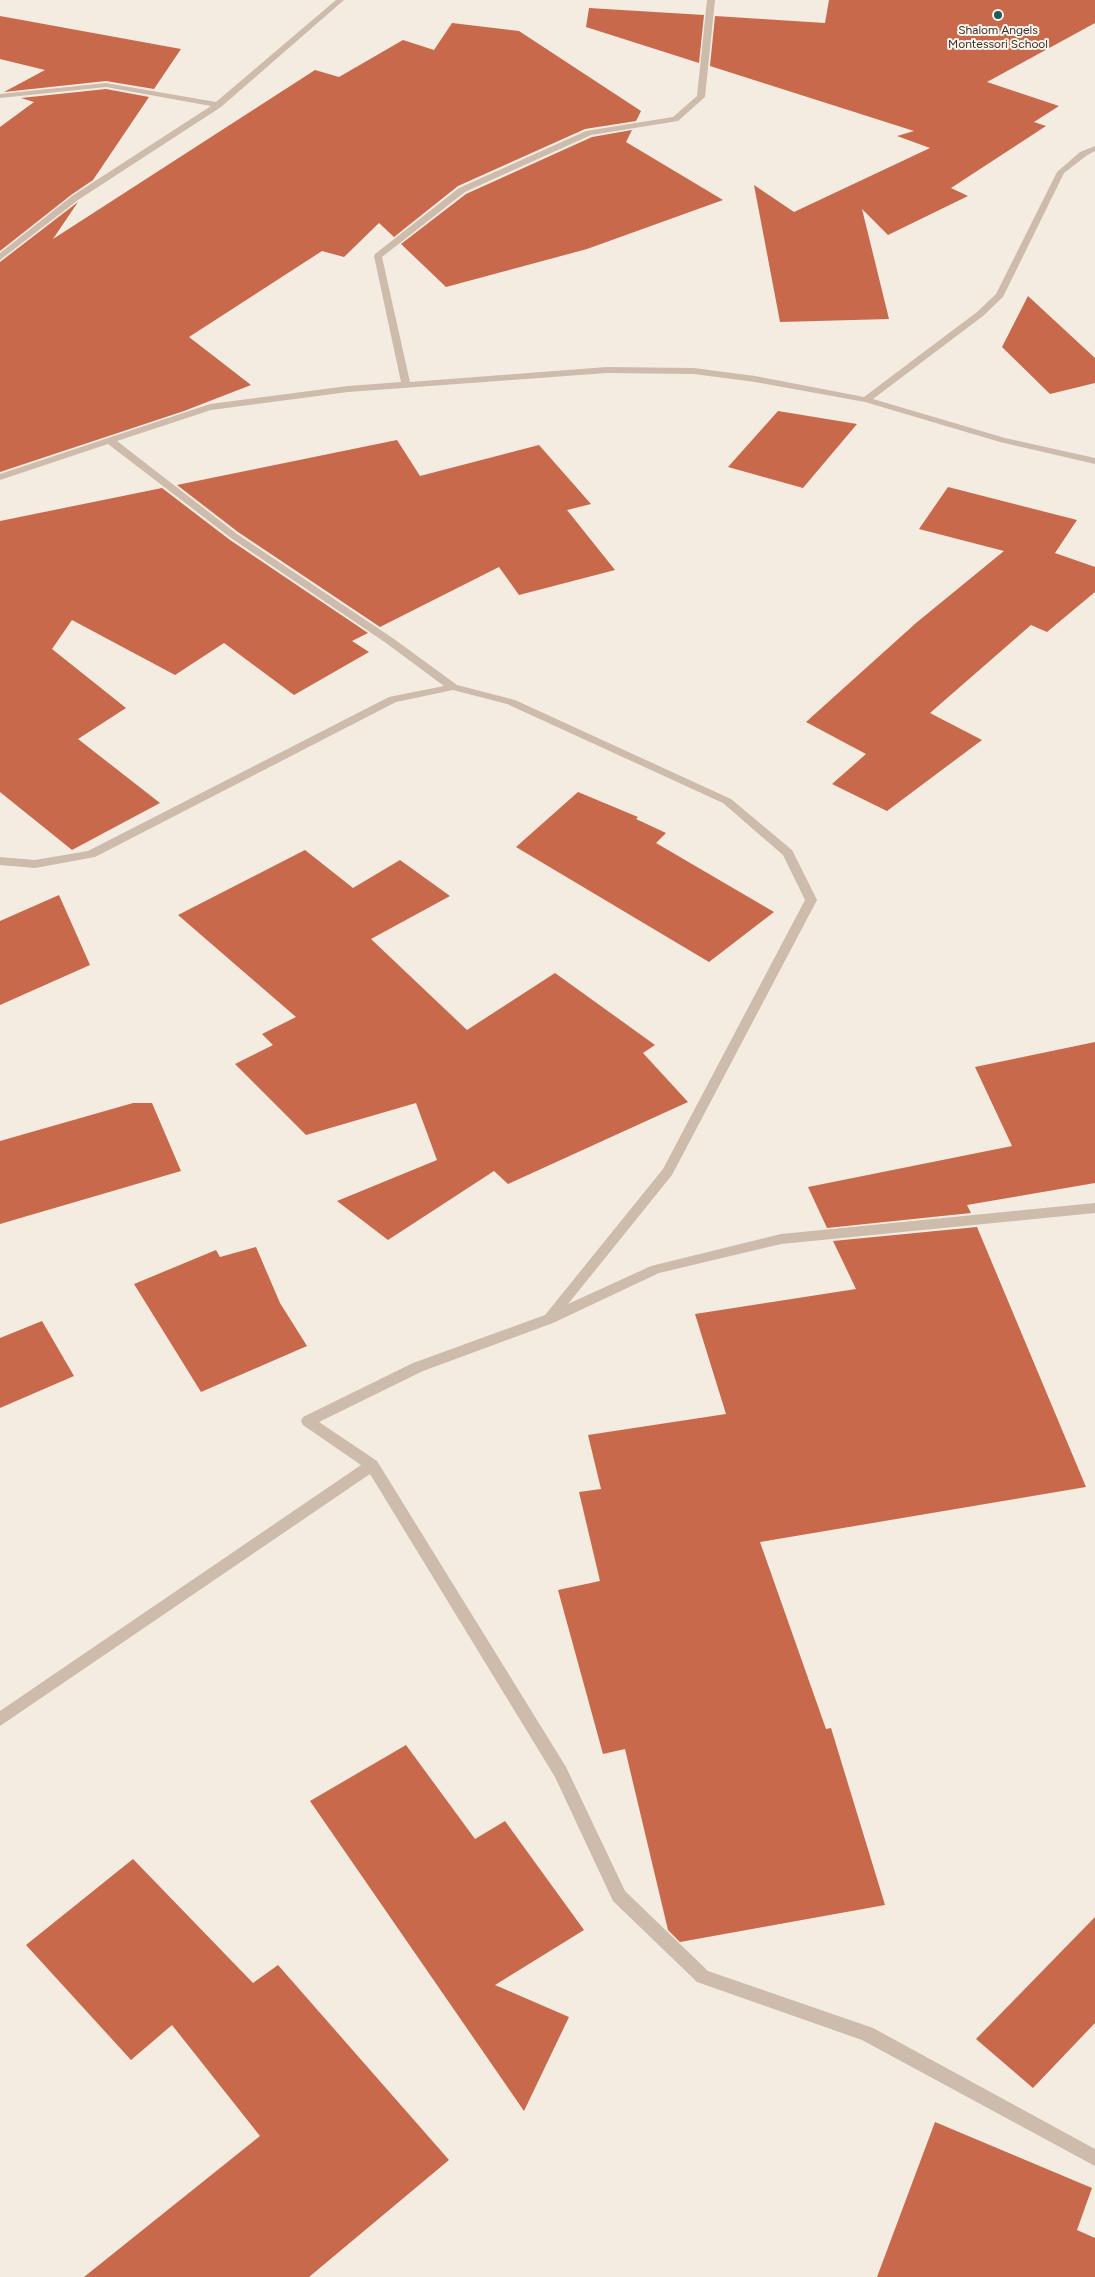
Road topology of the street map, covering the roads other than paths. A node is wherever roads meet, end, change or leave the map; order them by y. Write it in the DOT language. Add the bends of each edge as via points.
graph roads {
  1 [pos="340,0"];
  2 [pos="711,0"];
  3 [pos="0,96"];
  4 [pos="218,105"];
  5 [pos="1095,148"];
  6 [pos="0,257"];
  7 [pos="406,385"];
  8 [pos="866,400"];
  9 [pos="109,440"];
  10 [pos="1095,461"];
  11 [pos="0,477"];
  12 [pos="453,687"];
  13 [pos="0,861"];
  14 [pos="1095,1208"];
  15 [pos="548,1319"];
  16 [pos="372,1465"];
  17 [pos="0,1719"];
  18 [pos="1095,2158"];
  1 -- 4 [label="street"];
  2 -- 7 [label="street" via="701,98 674,119 590,133 462,190 378,256"];
  3 -- 4 [label="street" via="106,85"];
  4 -- 6 [label="street" via="75,198"];
  5 -- 8 [label="street" via="1061,172 1000,295 980,314"];
  7 -- 8 [label="street" via="607,370 694,370"];
  7 -- 9 [label="street" via="210,407"];
  8 -- 10 [label="street" via="1003,440"];
  9 -- 11 [label="street"];
  9 -- 12 [label="street" via="234,536 390,640"];
  12 -- 13 [label="street" via="393,699 91,854 35,864"];
  12 -- 15 [label="street" via="511,702 727,802 788,853 811,900 668,1172"];
  14 -- 15 [label="street" via="781,1239 656,1269"];
  15 -- 16 [label="street" via="418,1367 308,1421"];
  16 -- 17 [label="street"];
  16 -- 18 [label="street" via="561,1772 620,1896 703,1977 867,2034"];
}
